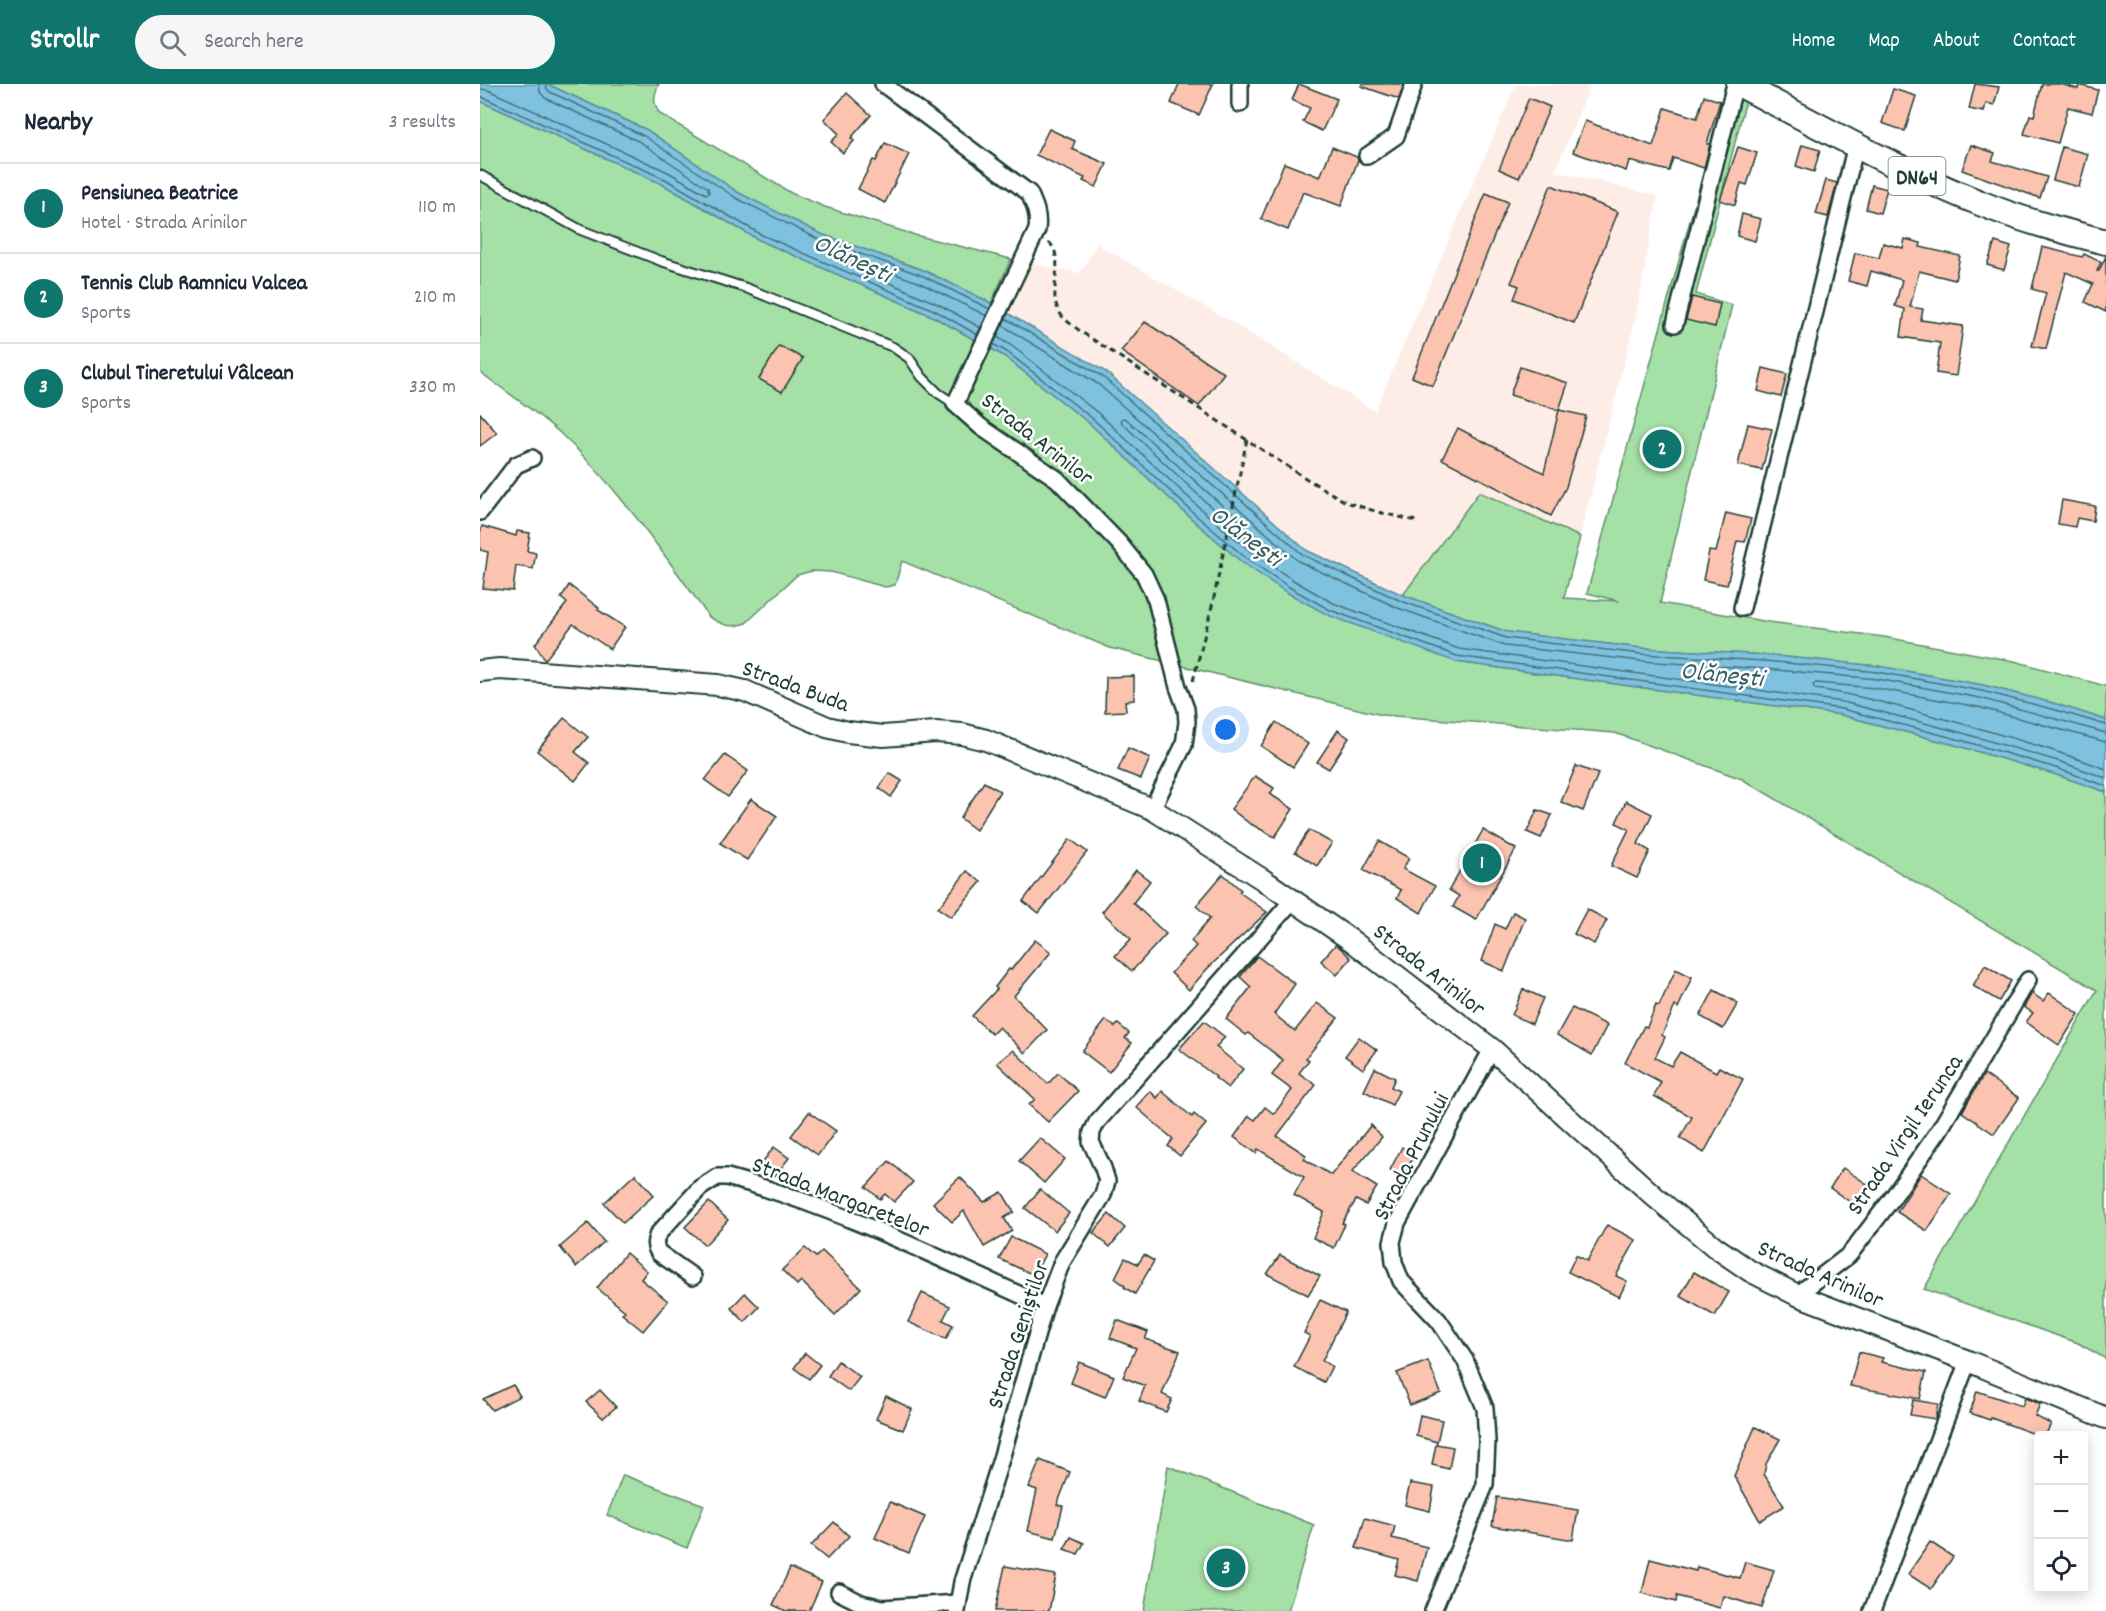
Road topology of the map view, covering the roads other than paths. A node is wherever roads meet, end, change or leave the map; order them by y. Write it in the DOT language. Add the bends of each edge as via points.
graph roads {
  1 [pos="883,84"];
  2 [pos="1240,84"];
  3 [pos="1414,84"];
  4 [pos="1737,84"];
  5 [pos="1240,104"];
  6 [pos="1856,145"];
  7 [pos="1367,156"];
  8 [pos="480,175"];
  9 [pos="2106,242"];
  10 [pos="1675,324"];
  11 [pos="955,404"];
  12 [pos="532,458"];
  13 [pos="480,512"];
  14 [pos="1742,608"];
  15 [pos="480,671"];
  16 [pos="1152,809"];
  17 [pos="1293,900"];
  18 [pos="2028,980"];
  19 [pos="1492,1049"];
  20 [pos="693,1277"];
  21 [pos="1797,1295"];
  22 [pos="1046,1306"];
  23 [pos="1968,1361"];
  24 [pos="2106,1418"];
  25 [pos="839,1592"];
  26 [pos="958,1607"];
  27 [pos="1432,1611"];
  28 [pos="1872,1611"];
  1 -- 11 [label="street" via="1029,193 1036,209 1036,230"];
  2 -- 5 [label="street"];
  3 -- 7 [label="street" via="1396,136"];
  4 -- 6 [label="main road, DN64"];
  4 -- 10 [label="street"];
  6 -- 9 [label="main road, DN64" via="1989,207"];
  6 -- 14 [label="street"];
  8 -- 11 [label="lane" via="580,230 756,292 893,347 909,358 938,393"];
  11 -- 16 [label="street, Strada Arinilor" via="981,427 1057,478 1144,574 1156,600 1187,722 1184,746"];
  12 -- 13 [label="street" via="516,465"];
  15 -- 16 [label="street, Strada Buda" via="501,669 718,685 848,732 884,736 962,734 986,740"];
  16 -- 17 [label="street, Strada Arinilor"];
  17 -- 19 [label="street, Strada Arinilor" via="1353,941"];
  17 -- 22 [label="street, Strada Geniștilor" via="1097,1122 1091,1142 1107,1181 1103,1195 1062,1262"];
  18 -- 21 [label="street, Strada Virgil Ierunca" via="1940,1129 1891,1200 1849,1256"];
  19 -- 21 [label="street, Strada Arinilor" via="1715,1247 1750,1271"];
  19 -- 27 [label="street, Strada Prunului" via="1397,1223 1392,1242 1401,1281 1439,1321 1465,1360 1485,1408 1485,1485"];
  20 -- 22 [label="street, Strada Margaretelor" via="659,1252 658,1234 700,1188 717,1177 728,1177 863,1226"];
  21 -- 23 [label="street, Strada Arinilor"];
  22 -- 26 [label="street, Strada Geniștilor" via="962,1582"];
  23 -- 24 [label="street, Strada Arinilor"];
  23 -- 28 [label="street"];
  25 -- 26 [label="street" via="883,1608"];
}
